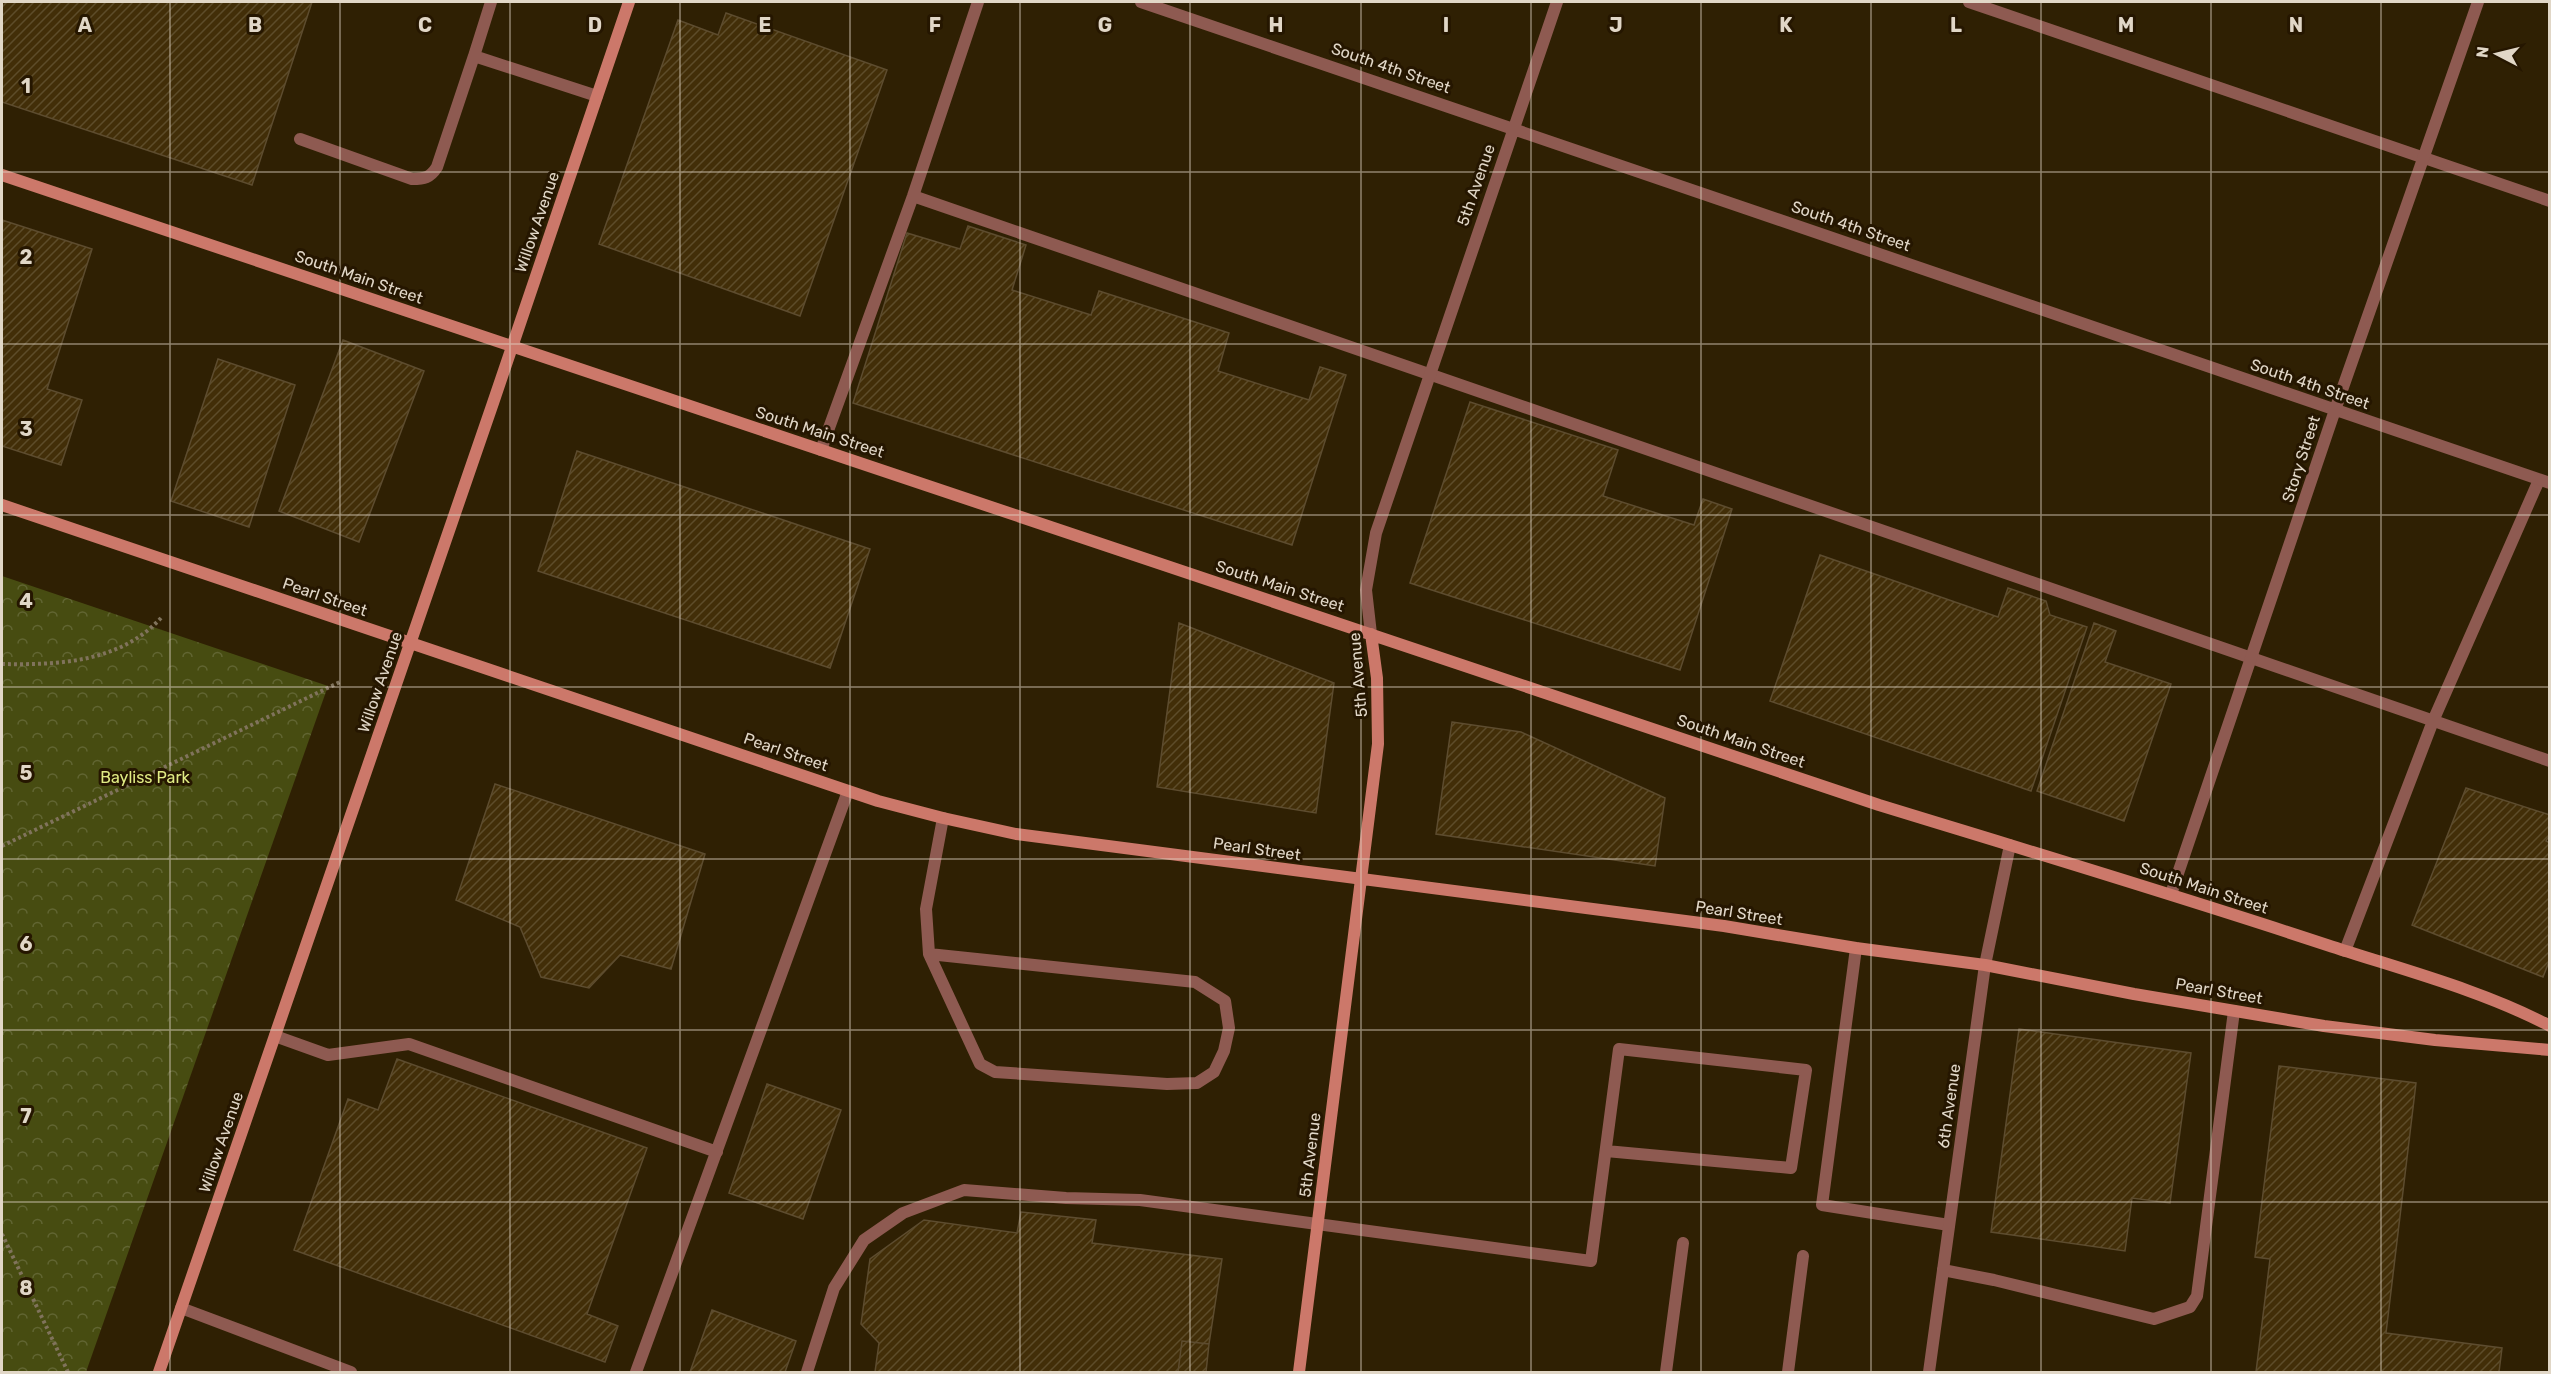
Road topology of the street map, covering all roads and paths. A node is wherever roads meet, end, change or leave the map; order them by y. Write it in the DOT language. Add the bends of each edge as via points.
graph roads {
  1 [pos="491,2"];
  2 [pos="629,2"];
  3 [pos="978,2"];
  4 [pos="1141,2"];
  5 [pos="1557,2"];
  6 [pos="1969,2"];
  7 [pos="2478,2"];
  8 [pos="474,56"];
  9 [pos="597,96"];
  10 [pos="1513,127"];
  11 [pos="300,139"];
  12 [pos="2425,158"];
  13 [pos="2,175"];
  14 [pos="913,196"];
  15 [pos="2550,201"];
  16 [pos="513,347"];
  17 [pos="1430,374"];
  18 [pos="2335,410"];
  19 [pos="821,450"];
  20 [pos="2544,481"];
  21 [pos="2,506"];
  22 [pos="161,618"];
  23 [pos="1371,634"];
  24 [pos="411,643"];
  25 [pos="2252,659"];
  26 [pos="2,664"];
  27 [pos="342,681"];
  28 [pos="2433,721"];
  29 [pos="2550,761"];
  30 [pos="848,791"];
  31 [pos="944,819"];
  32 [pos="2,846"];
  33 [pos="2010,846"];
  34 [pos="1362,879"];
  35 [pos="2171,894"];
  36 [pos="1856,948"];
  37 [pos="2345,951"];
  38 [pos="929,954"];
  39 [pos="1984,965"];
  40 [pos="2234,1011"];
  41 [pos="2550,1026"];
  42 [pos="275,1036"];
  43 [pos="2550,1050"];
  44 [pos="1606,1151"];
  45 [pos="717,1152"];
  46 [pos="1318,1223"];
  47 [pos="1949,1225"];
  48 [pos="2,1234"];
  49 [pos="1683,1244"];
  50 [pos="1803,1256"];
  51 [pos="1943,1270"];
  52 [pos="181,1308"];
  53 [pos="68,1372"];
  54 [pos="159,1372"];
  55 [pos="351,1372"];
  56 [pos="636,1372"];
  57 [pos="807,1372"];
  58 [pos="1299,1372"];
  59 [pos="1666,1372"];
  60 [pos="1788,1372"];
  61 [pos="1929,1372"];
  1 -- 8 [label="street"];
  2 -- 9 [label="main road, Willow Avenue"];
  3 -- 14 [label="street"];
  4 -- 10 [label="street, South 4th Street"];
  5 -- 10 [label="street, 5th Avenue"];
  6 -- 12 [label="street"];
  7 -- 12 [label="street, Story Street"];
  8 -- 9 [label="street"];
  8 -- 11 [label="street" via="437,167 424,179 412,179"];
  9 -- 16 [label="main road, Willow Avenue"];
  10 -- 17 [label="street, 5th Avenue"];
  10 -- 18 [label="street, South 4th Street"];
  12 -- 15 [label="street"];
  12 -- 18 [label="street, Story Street"];
  13 -- 16 [label="main road, South Main Street"];
  14 -- 17 [label="street"];
  14 -- 19 [label="street"];
  16 -- 19 [label="main road, South Main Street"];
  16 -- 24 [label="main road, Willow Avenue"];
  17 -- 23 [label="street, 5th Avenue" via="1376,533 1366,590"];
  17 -- 25 [label="street"];
  18 -- 20 [label="street, South 4th Street"];
  18 -- 25 [label="street, Story Street"];
  19 -- 23 [label="main road, South Main Street"];
  20 -- 28 [label="street"];
  21 -- 24 [label="main road, Pearl Street"];
  22 -- 26 [label="path" via="138,637 84,660 54,665"];
  23 -- 33 [label="main road, South Main Street"];
  23 -- 34 [label="main road, 5th Avenue" via="1378,733"];
  24 -- 30 [label="main road, Pearl Street"];
  24 -- 42 [label="main road, Willow Avenue"];
  25 -- 28 [label="street"];
  25 -- 35 [label="street, Story Street"];
  27 -- 32 [label="path"];
  28 -- 29 [label="street"];
  28 -- 37 [label="street"];
  30 -- 31 [label="main road, Pearl Street"];
  30 -- 45 [label="street"];
  31 -- 34 [label="main road, Pearl Street" via="1016,834"];
  31 -- 38 [label="street" via="926,909"];
  33 -- 35 [label="main road, South Main Street"];
  33 -- 39 [label="street, 6th Avenue"];
  34 -- 36 [label="main road, Pearl Street" via="1724,926"];
  34 -- 46 [label="main road, 5th Avenue"];
  35 -- 37 [label="main road, South Main Street"];
  36 -- 39 [label="main road, Pearl Street"];
  36 -- 47 [label="street" via="1822,1205"];
  37 -- 41 [label="main road, South Main Street" via="2442,982"];
  38 -- 38 [label="street" via="980,1064 995,1072 1197,1083 1214,1072 1224,1051 1229,1028 1226,1000 1195,982"];
  39 -- 40 [label="main road, Pearl Street"];
  39 -- 47 [label="street, 6th Avenue"];
  40 -- 43 [label="main road, Pearl Street" via="2424,1039"];
  40 -- 51 [label="street" via="2198,1296 2190,1307 2154,1319"];
  42 -- 45 [label="street" via="328,1055 409,1044"];
  42 -- 52 [label="main road, Willow Avenue"];
  44 -- 44 [label="street" via="1619,1049 1806,1070 1791,1168"];
  44 -- 46 [label="street" via="1591,1261"];
  45 -- 56 [label="street"];
  46 -- 57 [label="street" via="1140,1200 964,1190 903,1213 864,1240 834,1288"];
  46 -- 58 [label="main road, 5th Avenue"];
  47 -- 51 [label="street, 6th Avenue"];
  48 -- 53 [label="path"];
  49 -- 59 [label="street"];
  50 -- 60 [label="street"];
  51 -- 61 [label="street, 6th Avenue"];
  52 -- 54 [label="main road, Willow Avenue"];
  52 -- 55 [label="street"];
}
